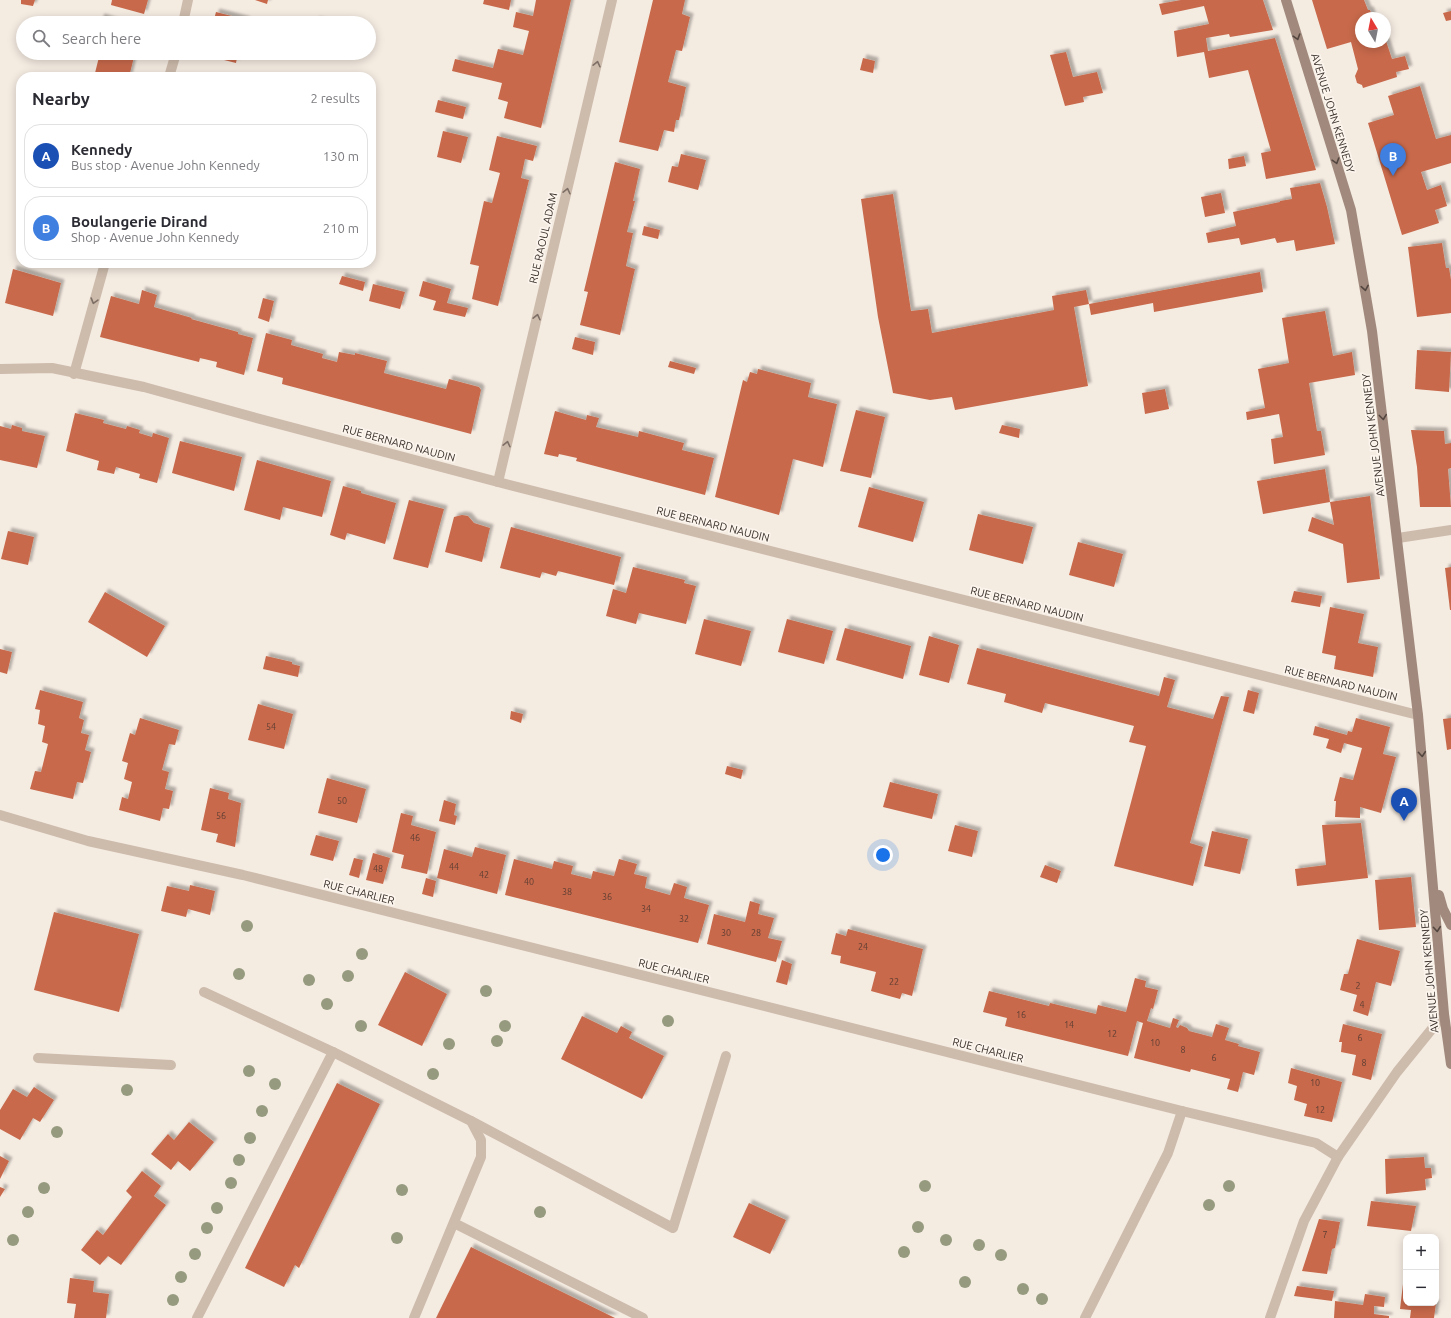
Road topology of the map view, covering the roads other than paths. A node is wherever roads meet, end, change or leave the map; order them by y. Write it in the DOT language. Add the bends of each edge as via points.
graph roads {
  1 [pos="188,0"];
  2 [pos="612,0"];
  3 [pos="1286,0"];
  4 [pos="185,16"];
  5 [pos="174,60"];
  6 [pos="170,72"];
  7 [pos="104,268"];
  8 [pos="0,369"];
  9 [pos="74,374"];
  10 [pos="498,482"];
  11 [pos="1451,530"];
  12 [pos="1398,538"];
  13 [pos="1418,715"];
  14 [pos="0,815"];
  15 [pos="1433,876"];
  16 [pos="1451,925"];
  17 [pos="204,992"];
  18 [pos="1451,1005"];
  19 [pos="1444,1014"];
  20 [pos="333,1052"];
  21 [pos="726,1056"];
  22 [pos="38,1058"];
  23 [pos="1451,1064"];
  24 [pos="171,1065"];
  25 [pos="1182,1111"];
  26 [pos="471,1121"];
  27 [pos="1338,1157"];
  28 [pos="454,1223"];
  29 [pos="197,1318"];
  30 [pos="414,1318"];
  31 [pos="644,1318"];
  32 [pos="1085,1318"];
  33 [pos="1270,1318"];
  1 -- 4 [label="street"];
  10 -- 2 [label="street, RUE RAOUL ADAM, one-way"];
  3 -- 12 [label="main road, AVENUE JOHN KENNEDY, one-way" via="1351,210 1372,331"];
  5 -- 6 [label="street"];
  7 -- 9 [label="street, one-way"];
  8 -- 9 [label="street, RUE BERNARD NAUDIN" via="52,368"];
  9 -- 10 [label="street, RUE BERNARD NAUDIN" via="144,387"];
  10 -- 13 [label="street, RUE BERNARD NAUDIN"];
  11 -- 12 [label="street"];
  12 -- 13 [label="main road, AVENUE JOHN KENNEDY"];
  13 -- 15 [label="main road, AVENUE JOHN KENNEDY, one-way"];
  14 -- 25 [label="street, RUE CHARLIER" via="88,841 243,875"];
  15 -- 16 [label="main road, AVENUE JOHN KENNEDY"];
  15 -- 19 [label="main road, AVENUE JOHN KENNEDY, one-way"];
  17 -- 20 [label="street"];
  18 -- 19 [label="main road"];
  19 -- 23 [label="main road, AVENUE JOHN KENNEDY"];
  19 -- 27 [label="street" via="1397,1072"];
  20 -- 26 [label="street"];
  20 -- 29 [label="street"];
  21 -- 26 [label="street" via="673,1228"];
  22 -- 24 [label="street"];
  25 -- 27 [label="street, RUE CHARLIER" via="1316,1143"];
  25 -- 32 [label="street" via="1168,1153"];
  26 -- 28 [label="street" via="481,1140 481,1158"];
  27 -- 33 [label="street" via="1304,1221"];
  28 -- 30 [label="street"];
  28 -- 31 [label="street"];
}
